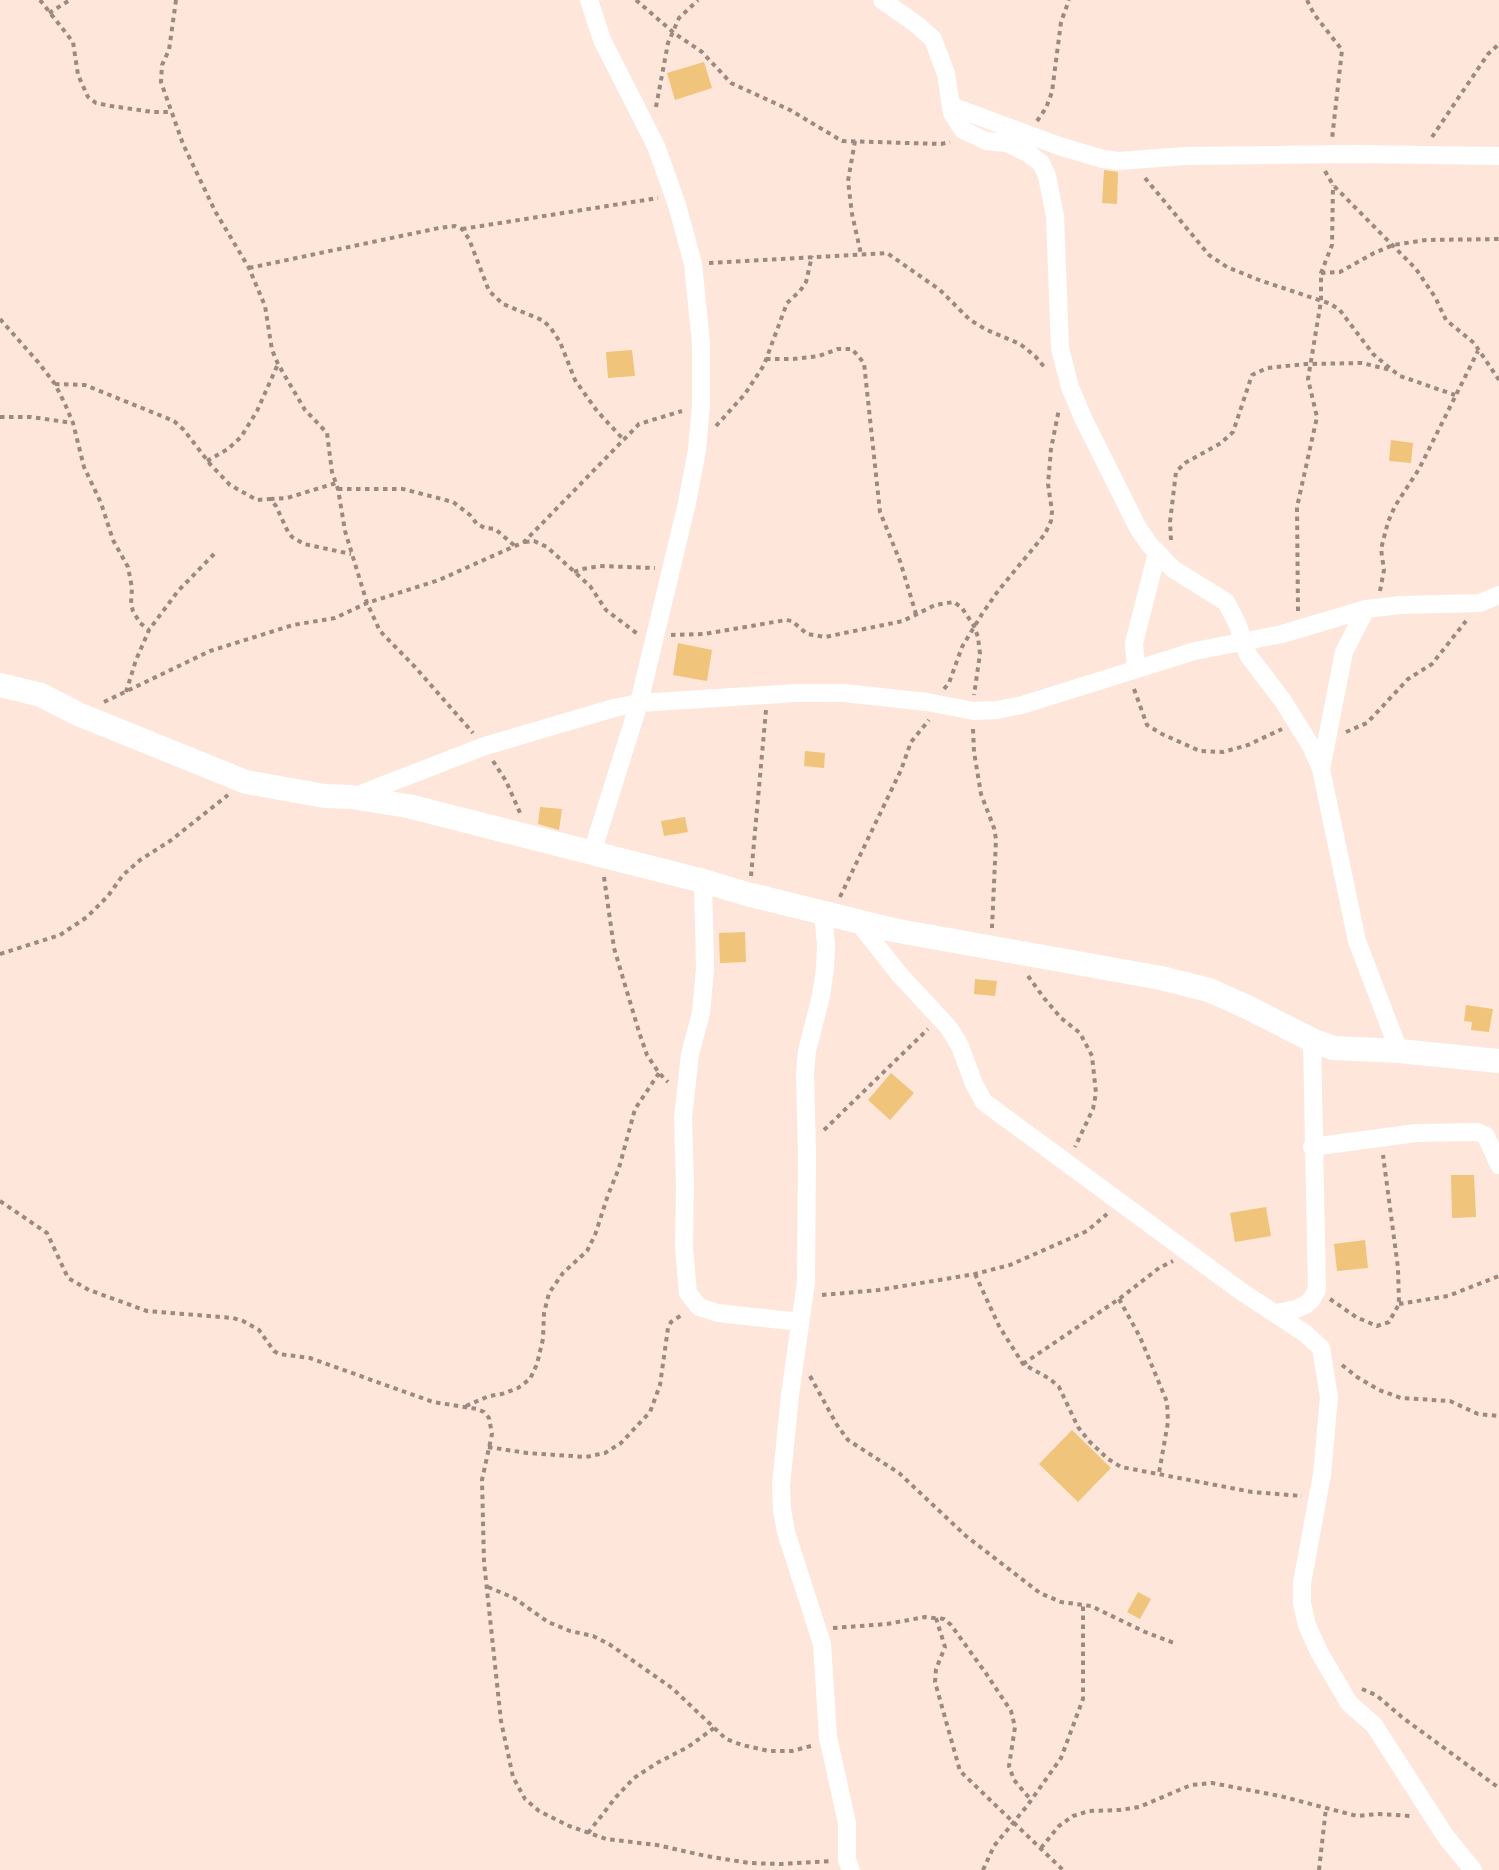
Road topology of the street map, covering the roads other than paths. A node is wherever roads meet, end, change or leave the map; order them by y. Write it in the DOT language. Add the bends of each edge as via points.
graph roads {
  1 [pos="590,0"];
  2 [pos="882,0"];
  3 [pos="951,106"];
  4 [pos="1499,156"];
  5 [pos="1164,548"];
  6 [pos="1499,595"];
  7 [pos="1372,608"];
  8 [pos="1243,642"];
  9 [pos="1132,669"];
  10 [pos="0,685"];
  11 [pos="639,703"];
  12 [pos="1321,769"];
  13 [pos="351,797"];
  14 [pos="596,854"];
  15 [pos="703,881"];
  16 [pos="827,913"];
  17 [pos="857,921"];
  18 [pos="1312,1040"];
  19 [pos="1399,1051"];
  20 [pos="1499,1061"];
  21 [pos="1312,1147"];
  22 [pos="1499,1164"];
  23 [pos="1276,1313"];
  24 [pos="800,1322"];
  25 [pos="849,1865"];
  26 [pos="1473,1870"];
  1 -- 11 [label="street" via="602,40 649,134 674,195 693,264 701,343 698,443"];
  2 -- 3 [label="street" via="933,39 946,74"];
  3 -- 4 [label="street" via="1059,147 1103,159"];
  3 -- 5 [label="street" via="956,123 963,130 977,138 1006,143 1041,163 1055,216 1058,330 1064,367 1083,418 1138,528"];
  5 -- 8 [label="street" via="1173,569 1226,602"];
  5 -- 9 [label="street" via="1134,643"];
  6 -- 7 [label="street" via="1480,603"];
  7 -- 8 [label="street"];
  7 -- 12 [label="street" via="1344,652"];
  8 -- 9 [label="street"];
  8 -- 12 [label="street" via="1258,670 1297,722"];
  9 -- 11 [label="street" via="997,710 972,711 844,693"];
  10 -- 13 [label="street" via="41,695 240,781"];
  11 -- 13 [label="street" via="484,746"];
  11 -- 14 [label="street"];
  12 -- 19 [label="street" via="1357,941"];
  13 -- 14 [label="street" via="408,806"];
  14 -- 15 [label="street"];
  15 -- 16 [label="street"];
  15 -- 24 [label="street" via="705,969 682,1118 688,1293 699,1307 718,1313"];
  16 -- 17 [label="street"];
  16 -- 24 [label="street" via="825,969 805,1072 806,1281"];
  17 -- 18 [label="street" via="1113,968 1209,990"];
  17 -- 23 [label="street" via="949,1028 984,1102"];
  18 -- 19 [label="street" via="1333,1047"];
  18 -- 21 [label="street"];
  19 -- 20 [label="street"];
  21 -- 22 [label="street" via="1416,1132 1478,1132 1486,1136"];
  21 -- 23 [label="street" via="1317,1290 1305,1305"];
  23 -- 26 [label="street" via="1322,1348 1329,1397 1322,1475 1302,1583 1302,1604 1319,1652 1349,1702 1374,1725 1435,1821"];
  24 -- 25 [label="street" via="781,1485 782,1509 822,1644 828,1737 849,1832"];
}
